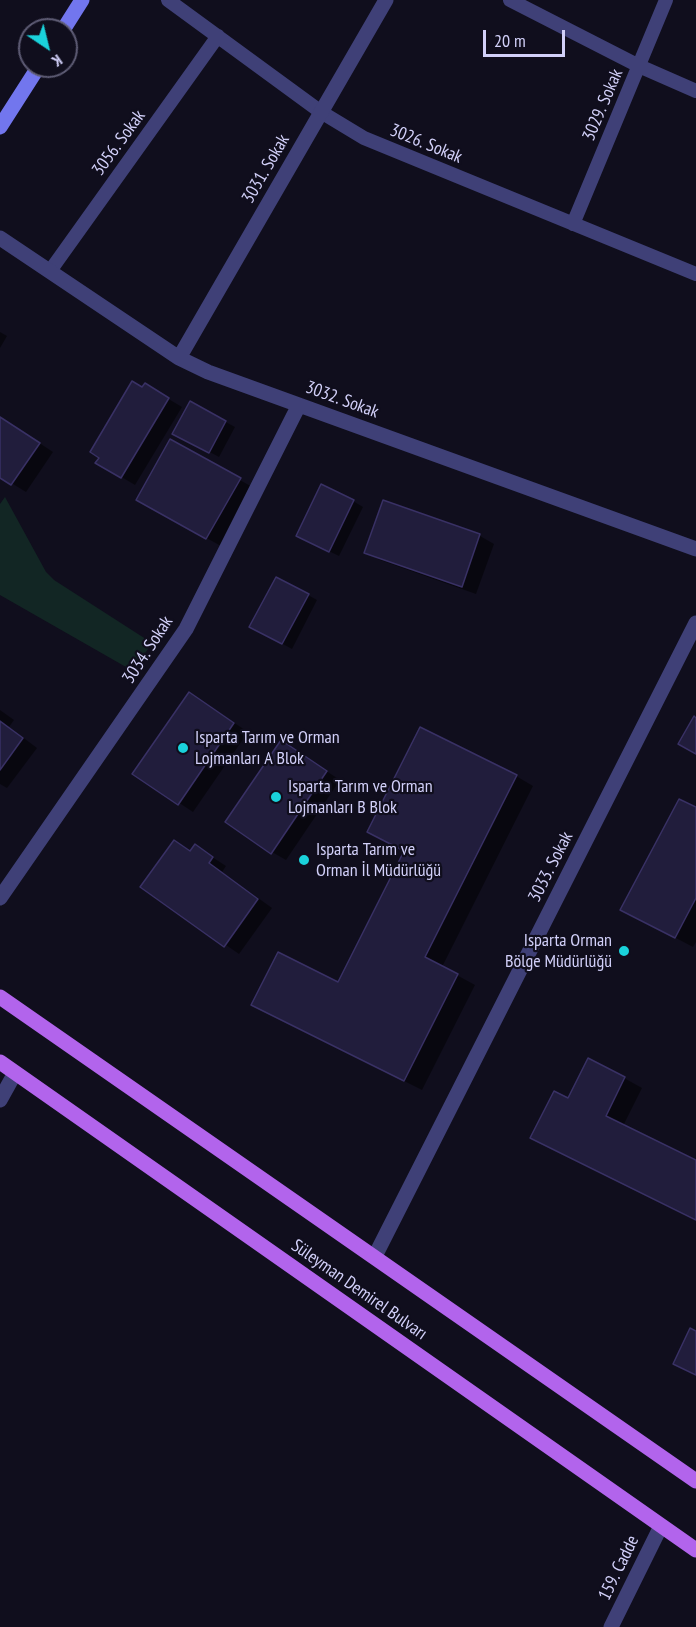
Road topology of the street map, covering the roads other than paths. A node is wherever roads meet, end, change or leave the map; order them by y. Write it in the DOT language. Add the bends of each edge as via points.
graph roads {
  1 [pos="82,0"];
  2 [pos="168,0"];
  3 [pos="386,0"];
  4 [pos="510,0"];
  5 [pos="666,0"];
  6 [pos="71,18"];
  7 [pos="218,36"];
  8 [pos="639,66"];
  9 [pos="31,78"];
  10 [pos="696,91"];
  11 [pos="321,112"];
  12 [pos="0,127"];
  13 [pos="573,224"];
  14 [pos="0,238"];
  15 [pos="50,271"];
  16 [pos="696,274"];
  17 [pos="179,358"];
  18 [pos="299,405"];
  19 [pos="696,549"];
  20 [pos="696,623"];
  21 [pos="0,898"];
  22 [pos="0,997"];
  23 [pos="0,1062"];
  24 [pos="15,1073"];
  25 [pos="0,1100"];
  26 [pos="375,1256"];
  27 [pos="696,1481"];
  28 [pos="661,1526"];
  29 [pos="696,1550"];
  30 [pos="611,1627"];
  1 -- 6 [label="street"];
  2 -- 7 [label="lane, 3026. Sokak"];
  3 -- 11 [label="street, 3031. Sokak"];
  4 -- 8 [label="lane"];
  5 -- 8 [label="lane, 3029. Sokak"];
  7 -- 11 [label="lane, 3026. Sokak"];
  7 -- 15 [label="lane, 3056. Sokak"];
  8 -- 10 [label="lane"];
  8 -- 13 [label="lane, 3029. Sokak"];
  9 -- 12 [label="street"];
  11 -- 13 [label="lane, 3026. Sokak" via="383,146"];
  11 -- 17 [label="street, 3031. Sokak"];
  13 -- 16 [label="lane, 3026. Sokak"];
  14 -- 15 [label="street, 3032. Sokak"];
  15 -- 17 [label="street, 3032. Sokak"];
  17 -- 18 [label="street, 3032. Sokak"];
  18 -- 19 [label="street, 3032. Sokak"];
  18 -- 21 [label="street, 3034. Sokak" via="186,628"];
  20 -- 26 [label="street, 3033. Sokak"];
  22 -- 26 [label="main road"];
  23 -- 24 [label="main road, Süleyman Demirel Bulvarı"];
  24 -- 25 [label="street"];
  24 -- 28 [label="main road, Süleyman Demirel Bulvarı"];
  26 -- 27 [label="main road"];
  28 -- 29 [label="main road, Süleyman Demirel Bulvarı"];
  28 -- 30 [label="street, 159. Cadde"];
}
